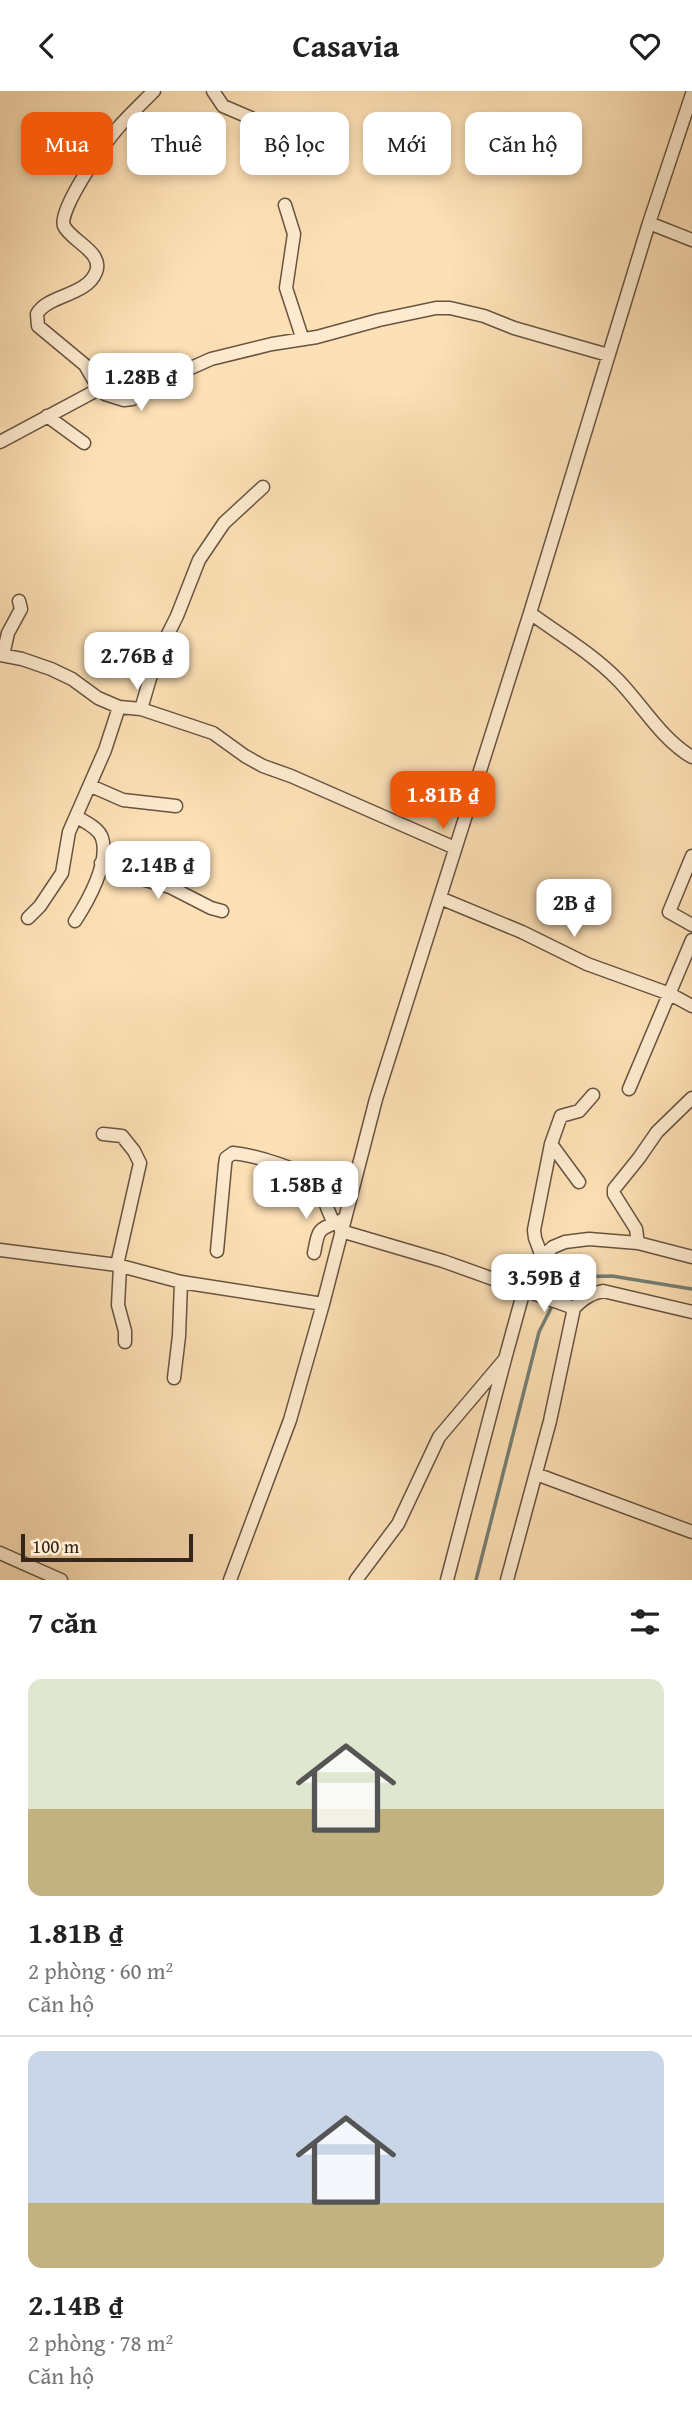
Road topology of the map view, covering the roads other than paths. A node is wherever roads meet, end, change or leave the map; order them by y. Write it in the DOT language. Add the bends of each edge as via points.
graph roads {
  1 [pos="154,91"];
  2 [pos="213,91"];
  3 [pos="692,94"];
  4 [pos="240,113"];
  5 [pos="285,205"];
  6 [pos="649,223"];
  7 [pos="692,240"];
  8 [pos="300,339"];
  9 [pos="608,355"];
  10 [pos="99,389"];
  11 [pos="47,416"];
  12 [pos="0,442"];
  13 [pos="84,443"];
  14 [pos="263,487"];
  15 [pos="19,601"];
  16 [pos="530,613"];
  17 [pos="1,655"];
  18 [pos="119,707"];
  19 [pos="141,709"];
  20 [pos="692,757"];
  21 [pos="91,786"];
  22 [pos="176,806"];
  23 [pos="77,817"];
  24 [pos="455,848"];
  25 [pos="692,856"];
  26 [pos="101,863"];
  27 [pos="440,898"];
  28 [pos="222,911"];
  29 [pos="28,918"];
  30 [pos="75,921"];
  31 [pos="692,925"];
  32 [pos="692,940"];
  33 [pos="670,994"];
  34 [pos="692,1006"];
  35 [pos="629,1089"];
  36 [pos="593,1095"];
  37 [pos="692,1098"];
  38 [pos="103,1134"];
  39 [pos="551,1145"];
  40 [pos="579,1182"];
  41 [pos="340,1225"];
  42 [pos="638,1243"];
  43 [pos="0,1250"];
  44 [pos="217,1251"];
  45 [pos="314,1253"];
  46 [pos="542,1257"];
  47 [pos="692,1257"];
  48 [pos="119,1266"];
  49 [pos="181,1282"];
  50 [pos="527,1290"];
  51 [pos="323,1304"];
  52 [pos="571,1307"];
  53 [pos="692,1312"];
  54 [pos="125,1342"];
  55 [pos="505,1359"];
  56 [pos="174,1378"];
  57 [pos="536,1475"];
  58 [pos="692,1532"];
  59 [pos="0,1553"];
  60 [pos="61,1580"];
  61 [pos="230,1580"];
  62 [pos="356,1580"];
  63 [pos="447,1580"];
  64 [pos="507,1580"];
  1 -- 10 [label="street" via="110,138 77,186 65,213 64,228 92,253 97,266 94,276 73,293 44,305 37,314 38,326 85,365"];
  2 -- 4 [label="street" via="223,106"];
  3 -- 6 [label="street"];
  5 -- 8 [label="street" via="294,234 286,288"];
  6 -- 7 [label="street"];
  6 -- 9 [label="street"];
  8 -- 9 [label="street" via="444,308"];
  8 -- 10 [label="street" via="197,364 132,399 116,398"];
  9 -- 16 [label="street"];
  10 -- 11 [label="street"];
  11 -- 12 [label="street"];
  11 -- 13 [label="street"];
  14 -- 19 [label="street" via="223,523 199,560 156,658"];
  15 -- 17 [label="street" via="21,609"];
  16 -- 20 [label="street" via="604,667 670,740"];
  16 -- 24 [label="street"];
  17 -- 18 [label="street" via="51,669"];
  18 -- 19 [label="street"];
  18 -- 21 [label="street"];
  19 -- 24 [label="street" via="213,733 263,766"];
  21 -- 22 [label="street" via="123,800"];
  21 -- 23 [label="street"];
  23 -- 26 [label="street" via="102,837"];
  23 -- 29 [label="street" via="69,832 62,873"];
  24 -- 27 [label="street"];
  25 -- 31 [label="street" via="669,912"];
  26 -- 28 [label="street"];
  26 -- 30 [label="street" via="97,881"];
  27 -- 33 [label="street" via="587,964"];
  27 -- 41 [label="street"];
  32 -- 33 [label="street"];
  33 -- 34 [label="street"];
  33 -- 35 [label="street"];
  36 -- 39 [label="street" via="579,1111 561,1116"];
  37 -- 42 [label="street" via="657,1132 614,1189 636,1229"];
  38 -- 48 [label="street" via="122,1136 140,1164"];
  39 -- 40 [label="street"];
  39 -- 46 [label="street" via="534,1230"];
  41 -- 44 [label="street" via="313,1181 279,1163 233,1153 226,1158"];
  41 -- 45 [label="street" via="319,1230"];
  41 -- 50 [label="street"];
  41 -- 51 [label="street"];
  42 -- 46 [label="street" via="572,1240"];
  42 -- 47 [label="street"];
  43 -- 48 [label="street"];
  46 -- 50 [label="street"];
  48 -- 49 [label="street"];
  48 -- 54 [label="street" via="118,1305"];
  49 -- 51 [label="street"];
  49 -- 56 [label="street"];
  50 -- 52 [label="street"];
  50 -- 55 [label="street"];
  51 -- 61 [label="street" via="290,1420"];
  52 -- 53 [label="street" via="603,1291"];
  52 -- 57 [label="street"];
  55 -- 62 [label="street" via="439,1437 398,1524"];
  55 -- 63 [label="street"];
  57 -- 58 [label="street"];
  57 -- 64 [label="street"];
  59 -- 60 [label="street"];
}
